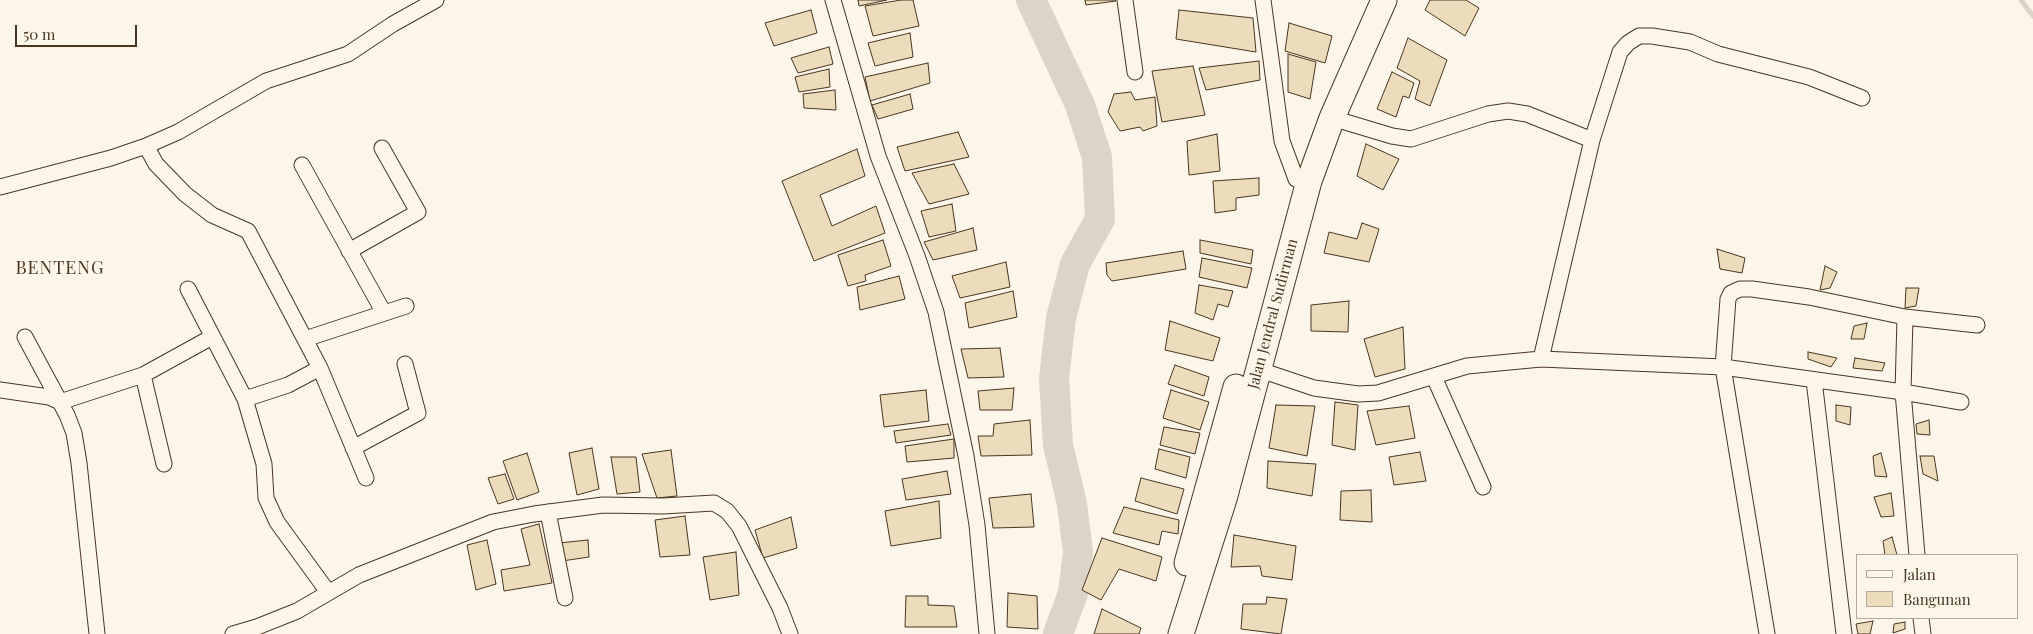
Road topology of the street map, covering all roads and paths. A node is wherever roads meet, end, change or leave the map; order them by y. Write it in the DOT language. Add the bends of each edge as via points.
graph roads {
  1 [pos="436,0"];
  2 [pos="833,0"];
  3 [pos="1124,0"];
  4 [pos="1263,0"];
  5 [pos="1366,0"];
  6 [pos="1384,0"];
  7 [pos="1135,72"];
  8 [pos="1862,98"];
  9 [pos="1332,118"];
  10 [pos="1592,140"];
  11 [pos="146,146"];
  12 [pos="382,148"];
  13 [pos="302,165"];
  14 [pos="1303,180"];
  15 [pos="0,187"];
  16 [pos="349,251"];
  17 [pos="188,289"];
  18 [pos="406,306"];
  19 [pos="384,313"];
  20 [pos="1906,318"];
  21 [pos="1977,325"];
  22 [pos="212,336"];
  23 [pos="25,337"];
  24 [pos="304,339"];
  25 [pos="1540,359"];
  26 [pos="405,364"];
  27 [pos="1723,367"];
  28 [pos="320,368"];
  29 [pos="1257,370"];
  30 [pos="142,374"];
  31 [pos="1434,377"];
  32 [pos="1814,380"];
  33 [pos="0,390"];
  34 [pos="1903,392"];
  35 [pos="245,399"];
  36 [pos="60,402"];
  37 [pos="1961,402"];
  38 [pos="353,448"];
  39 [pos="164,464"];
  40 [pos="366,478"];
  41 [pos="1482,487"];
  42 [pos="548,512"];
  43 [pos="1917,554"];
  44 [pos="328,592"];
  45 [pos="565,598"];
  46 [pos="1921,619"];
  47 [pos="97,634"];
  48 [pos="233,634"];
  49 [pos="790,634"];
  50 [pos="986,634"];
  51 [pos="1164,634"];
  52 [pos="1181,634"];
  53 [pos="1767,634"];
  54 [pos="1844,634"];
  55 [pos="1923,634"];
  1 -- 11 [label="street" via="348,54 266,81 178,132"];
  2 -- 50 [label="street" via="878,156 936,312 956,399 972,499"];
  3 -- 7 [label="street"];
  4 -- 14 [label="street" via="1282,140"];
  5 -- 14 [label="highway, Jalan Jendral Sudirman" via="1316,117"];
  6 -- 9 [label="highway, Jalan Jendral Sudirman"];
  8 -- 10 [label="street" via="1809,77 1718,54 1690,42 1639,36 1620,52"];
  9 -- 10 [label="street" via="1411,139 1488,114 1508,111 1527,114"];
  9 -- 14 [label="highway, Jalan Jendral Sudirman"];
  10 -- 25 [label="street"];
  11 -- 15 [label="street"];
  11 -- 24 [label="street" via="156,164 185,194 212,215 248,231"];
  12 -- 16 [label="street" via="418,212"];
  13 -- 16 [label="street"];
  14 -- 29 [label="highway, Jalan Jendral Sudirman"];
  14 -- 51 [label="highway, Jalan Jendral Sudirman" via="1283,218"];
  16 -- 19 [label="street"];
  17 -- 22 [label="street"];
  18 -- 19 [label="street"];
  19 -- 24 [label="street"];
  20 -- 21 [label="street"];
  20 -- 27 [label="street" via="1809,297 1740,289 1731,293 1728,299"];
  20 -- 34 [label="street"];
  22 -- 30 [label="street"];
  22 -- 35 [label="street"];
  23 -- 36 [label="street"];
  24 -- 28 [label="street"];
  25 -- 27 [label="street"];
  25 -- 31 [label="street" via="1467,366"];
  26 -- 38 [label="street" via="418,413"];
  27 -- 32 [label="street"];
  27 -- 53 [label="street"];
  28 -- 35 [label="street" via="288,385"];
  28 -- 38 [label="street"];
  29 -- 31 [label="street" via="1314,388 1358,394 1378,393"];
  29 -- 52 [label="highway, Jalan Jendral Sudirman" via="1224,499"];
  30 -- 36 [label="street"];
  30 -- 39 [label="street"];
  31 -- 41 [label="street"];
  32 -- 34 [label="street"];
  32 -- 54 [label="street"];
  33 -- 36 [label="street" via="49,397"];
  34 -- 37 [label="street"];
  34 -- 43 [label="street"];
  35 -- 44 [label="street" via="264,464 266,498 277,522"];
  36 -- 47 [label="street" via="74,433 79,463"];
  38 -- 40 [label="street"];
  42 -- 44 [label="street" via="492,522 402,556"];
  42 -- 45 [label="street"];
  42 -- 49 [label="street" via="603,505 714,503 728,511 739,526"];
  44 -- 48 [label="street" via="297,610"];
  46 -- 55 [label="street"];
}
